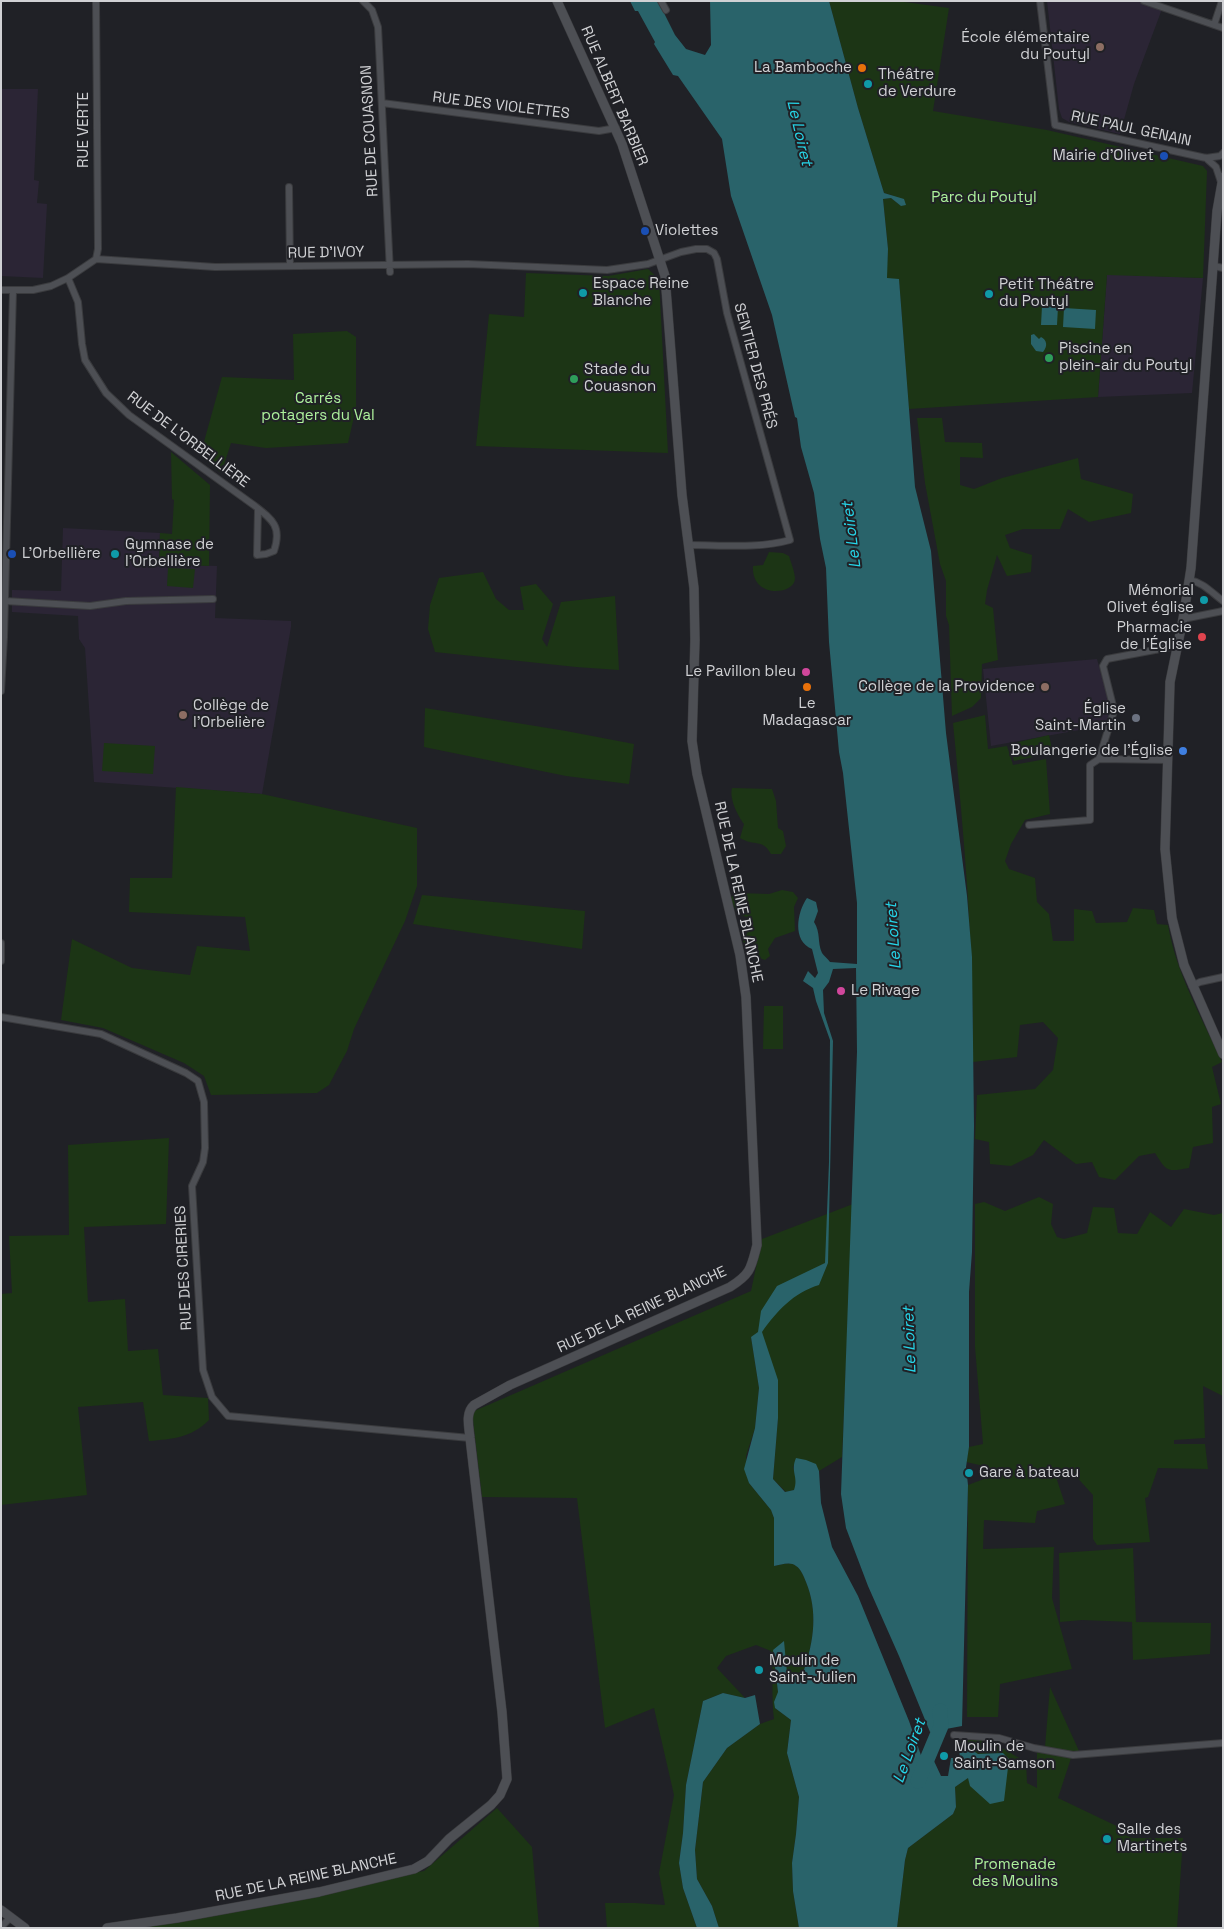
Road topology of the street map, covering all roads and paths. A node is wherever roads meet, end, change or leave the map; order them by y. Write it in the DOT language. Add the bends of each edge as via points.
graph roads {
  1 [pos="96,1"];
  2 [pos="364,1"];
  3 [pos="557,1"];
  4 [pos="661,1"];
  5 [pos="1040,1"];
  6 [pos="1144,1"];
  7 [pos="1222,1"];
  8 [pos="1165,5"];
  9 [pos="666,10"];
  10 [pos="1221,12"];
  11 [pos="1214,25"];
  12 [pos="1223,28"];
  13 [pos="382,103"];
  14 [pos="616,128"];
  15 [pos="1223,154"];
  16 [pos="1206,158"];
  17 [pos="1222,180"];
  18 [pos="289,187"];
  19 [pos="96,258"];
  20 [pos="660,260"];
  21 [pos="390,264"];
  22 [pos="290,266"];
  23 [pos="1218,267"];
  24 [pos="390,272"];
  25 [pos="68,278"];
  26 [pos="1,290"];
  27 [pos="13,291"];
  28 [pos="258,509"];
  29 [pos="688,545"];
  30 [pos="1189,580"];
  31 [pos="212,599"];
  32 [pos="5,601"];
  33 [pos="1223,601"];
  34 [pos="1223,611"];
  35 [pos="1183,619"];
  36 [pos="1176,646"];
  37 [pos="1,692"];
  38 [pos="1099,759"];
  39 [pos="1167,760"];
  40 [pos="1029,825"];
  41 [pos="1,943"];
  42 [pos="2,948"];
  43 [pos="1,961"];
  44 [pos="1223,977"];
  45 [pos="1194,985"];
  46 [pos="1,1017"];
  47 [pos="1223,1041"];
  48 [pos="1223,1054"];
  49 [pos="470,1438"];
  50 [pos="954,1735"];
  51 [pos="1223,1743"];
  52 [pos="1,1910"];
  53 [pos="11,1917"];
  54 [pos="1,1927"];
  55 [pos="25,1928"];
  56 [pos="107,1928"];
  1 -- 19 [label="street, RUE VERTE"];
  2 -- 13 [label="street, RUE DE COUASNON" via="372,10 378,27"];
  3 -- 14 [label="street, RUE ALBERT BARBIER"];
  4 -- 9 [label="street"];
  5 -- 16 [label="street, RUE PAUL GENAIN" via="1056,125"];
  6 -- 8 [label="street"];
  7 -- 10 [label="street"];
  8 -- 11 [label="street"];
  10 -- 11 [label="street"];
  11 -- 12 [label="street"];
  13 -- 14 [label="street, RUE DES VIOLETTES" via="599,131"];
  13 -- 21 [label="street, RUE DE COUASNON"];
  14 -- 20 [label="street, RUE ALBERT BARBIER"];
  15 -- 16 [label="street, RUE PAUL GENAIN"];
  16 -- 17 [label="street, RUE PAUL GENAIN" via="1216,167"];
  17 -- 23 [label="street" via="1217,211"];
  18 -- 22 [label="street"];
  19 -- 22 [label="street, RUE D'IVOY" via="215,267"];
  19 -- 25 [label="street"];
  20 -- 21 [label="street, RUE D'IVOY" via="607,270"];
  20 -- 29 [label="street, RUE DE LA REINE BLANCHE" via="665,276"];
  20 -- 29 [label="street, SENTIER DES PRÉS" via="681,252 707,249 718,259 727,313 790,540 762,545"];
  21 -- 22 [label="street, RUE D'IVOY"];
  21 -- 24 [label="street, RUE DE COUASNON"];
  23 -- 30 [label="street"];
  25 -- 27 [label="street" via="41,289"];
  25 -- 28 [label="street, RUE DE L'ORBELLIÈRE" via="78,302 86,360 106,393 129,415"];
  26 -- 27 [label="street"];
  27 -- 32 [label="street"];
  28 -- 28 [label="street, RUE DE L'ORBELLIÈRE" via="276,527 278,539 274,551 257,555"];
  29 -- 49 [label="street, RUE DE LA REINE BLANCHE" via="694,588 692,741 740,955 746,997 757,1244 751,1268 742,1280 730,1287 474,1405 468,1414"];
  30 -- 33 [label="street" via="1199,582"];
  30 -- 35 [label="street"];
  31 -- 32 [label="street" via="126,601 90,606"];
  32 -- 37 [label="street"];
  34 -- 35 [label="street"];
  35 -- 36 [label="street"];
  36 -- 38 [label="street" via="1108,659 1102,666 1113,714"];
  36 -- 39 [label="street" via="1170,682"];
  38 -- 39 [label="street"];
  38 -- 40 [label="street" via="1090,765 1090,820"];
  39 -- 45 [label="street" via="1165,849 1172,918 1184,965"];
  41 -- 42 [label="street"];
  42 -- 43 [label="street"];
  44 -- 45 [label="street"];
  45 -- 47 [label="street"];
  45 -- 48 [label="street"];
  46 -- 49 [label="street, RUE DES CIRERIES" via="101,1034 198,1081 204,1102 206,1148 192,1186 203,1370 212,1398 228,1416"];
  49 -- 56 [label="street, RUE DE LA REINE BLANCHE" via="507,1779 500,1795 428,1861 414,1868 319,1892"];
  50 -- 51 [label="street" via="999,1738 1073,1755"];
  52 -- 53 [label="street"];
  53 -- 54 [label="street"];
  53 -- 55 [label="street"];
}
